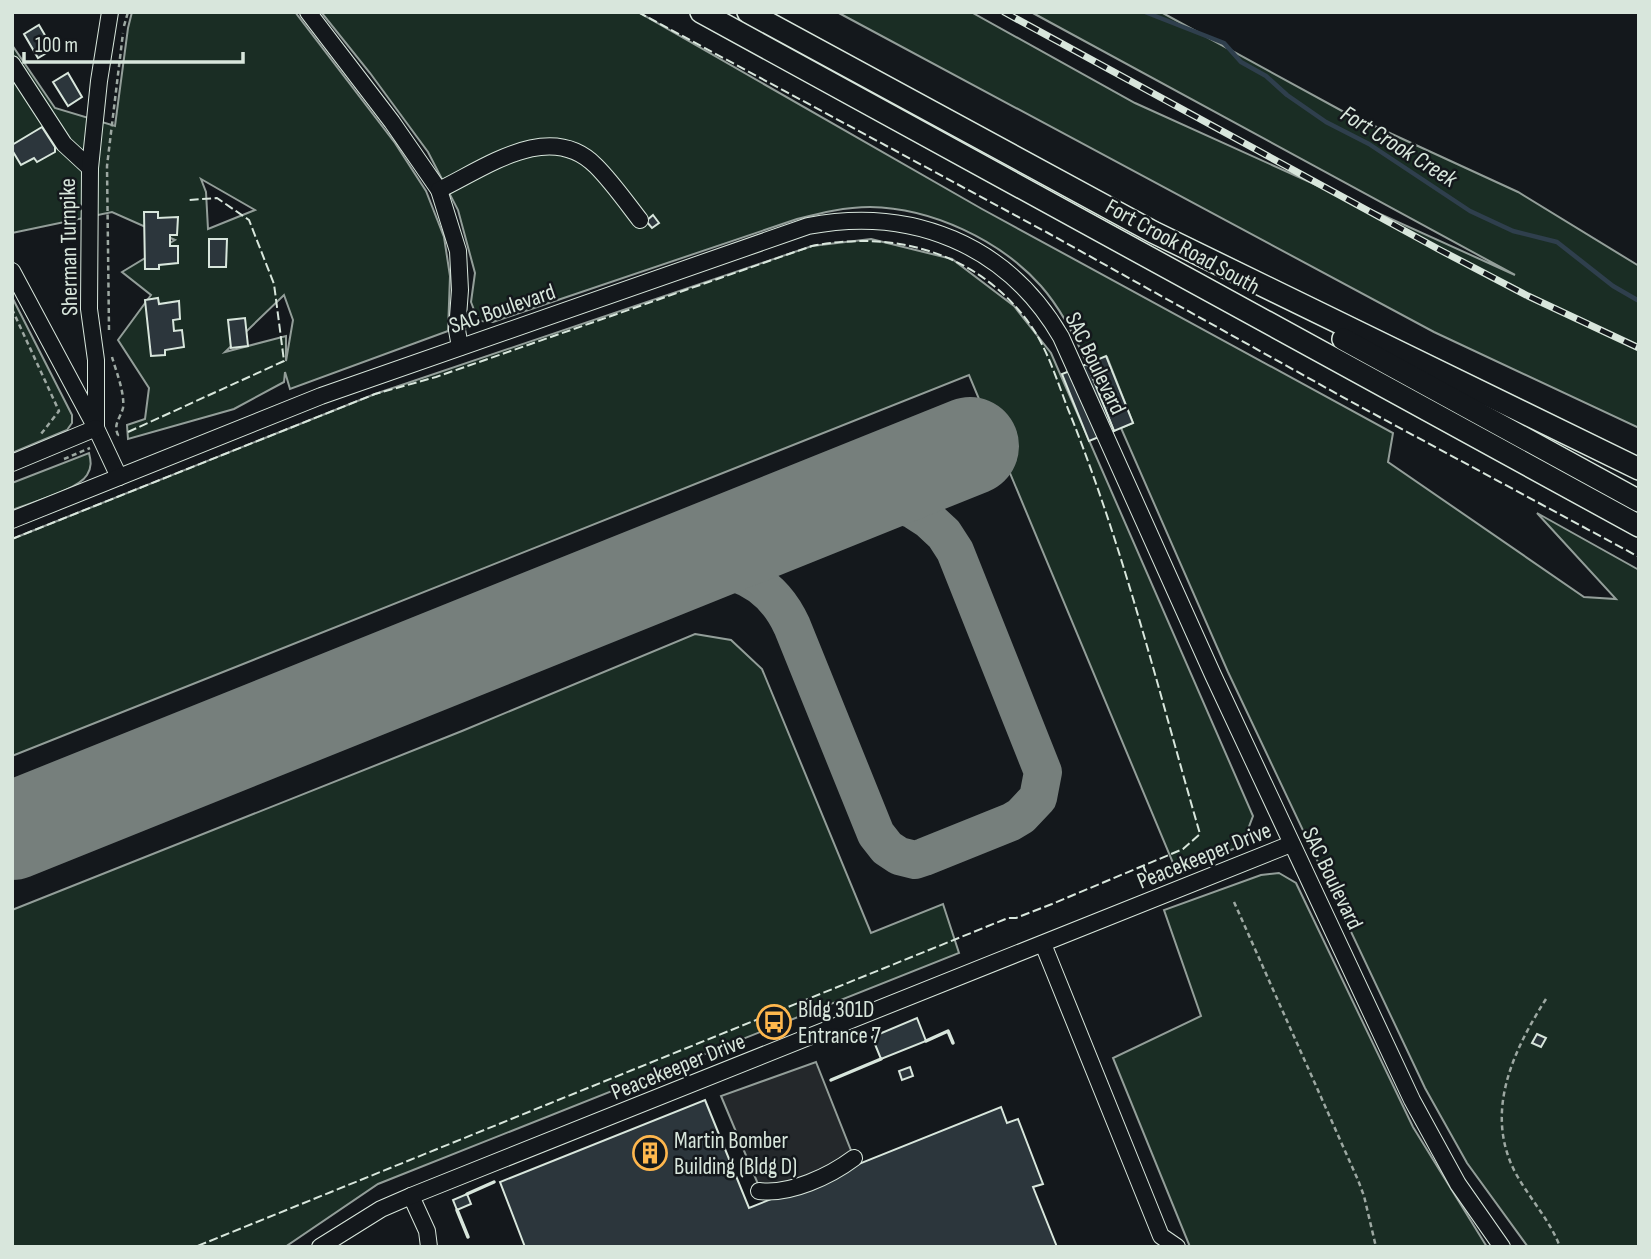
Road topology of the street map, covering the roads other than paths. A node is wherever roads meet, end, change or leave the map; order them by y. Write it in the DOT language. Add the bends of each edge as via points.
graph roads {
  1 [pos="110,12"];
  2 [pos="308,12"];
  3 [pos="701,12"];
  4 [pos="748,12"];
  5 [pos="12,64"];
  6 [pos="90,168"];
  7 [pos="439,190"];
  8 [pos="640,220"];
  9 [pos="1153,232"];
  10 [pos="12,271"];
  11 [pos="460,347"];
  12 [pos="96,428"];
  13 [pos="12,463"];
  14 [pos="1639,469"];
  15 [pos="119,477"];
  16 [pos="1639,501"];
  17 [pos="12,520"];
  18 [pos="1639,526"];
  19 [pos="1291,844"];
  20 [pos="1043,944"];
  21 [pos="854,1158"];
  22 [pos="760,1191"];
  23 [pos="411,1196"];
  24 [pos="320,1247"];
  25 [pos="429,1247"];
  26 [pos="1177,1247"];
  27 [pos="1502,1247"];
  1 -- 6 [label="street, Sherman Turnpike"];
  2 -- 7 [label="street"];
  3 -- 18 [label="main road, Fort Crook Road South"];
  4 -- 9 [label="main road, Fort Crook Road South"];
  5 -- 6 [label="street" via="64,144"];
  6 -- 12 [label="street, Sherman Turnpike" via="89,309 96,360"];
  7 -- 8 [label="street" via="521,150 560,145 595,165"];
  7 -- 11 [label="street" via="458,251"];
  9 -- 14 [label="main road, Fort Crook Road South"];
  9 -- 16 [label="main road"];
  10 -- 12 [label="street"];
  11 -- 15 [label="street, SAC Boulevard" via="321,396"];
  11 -- 19 [label="street, SAC Boulevard" via="769,239 837,220 906,223 974,250 1031,295 1061,337"];
  12 -- 13 [label="street"];
  12 -- 15 [label="street, Sherman Turnpike"];
  15 -- 17 [label="street, SAC Boulevard"];
  19 -- 20 [label="street, Peacekeeper Drive"];
  19 -- 27 [label="street, SAC Boulevard" via="1412,1100 1458,1184"];
  20 -- 23 [label="street, Peacekeeper Drive"];
  20 -- 26 [label="street" via="1161,1236"];
  21 -- 22 [label="street" via="802,1185 774,1193"];
  23 -- 24 [label="street, Peacekeeper Drive"];
  23 -- 25 [label="street"];
}
